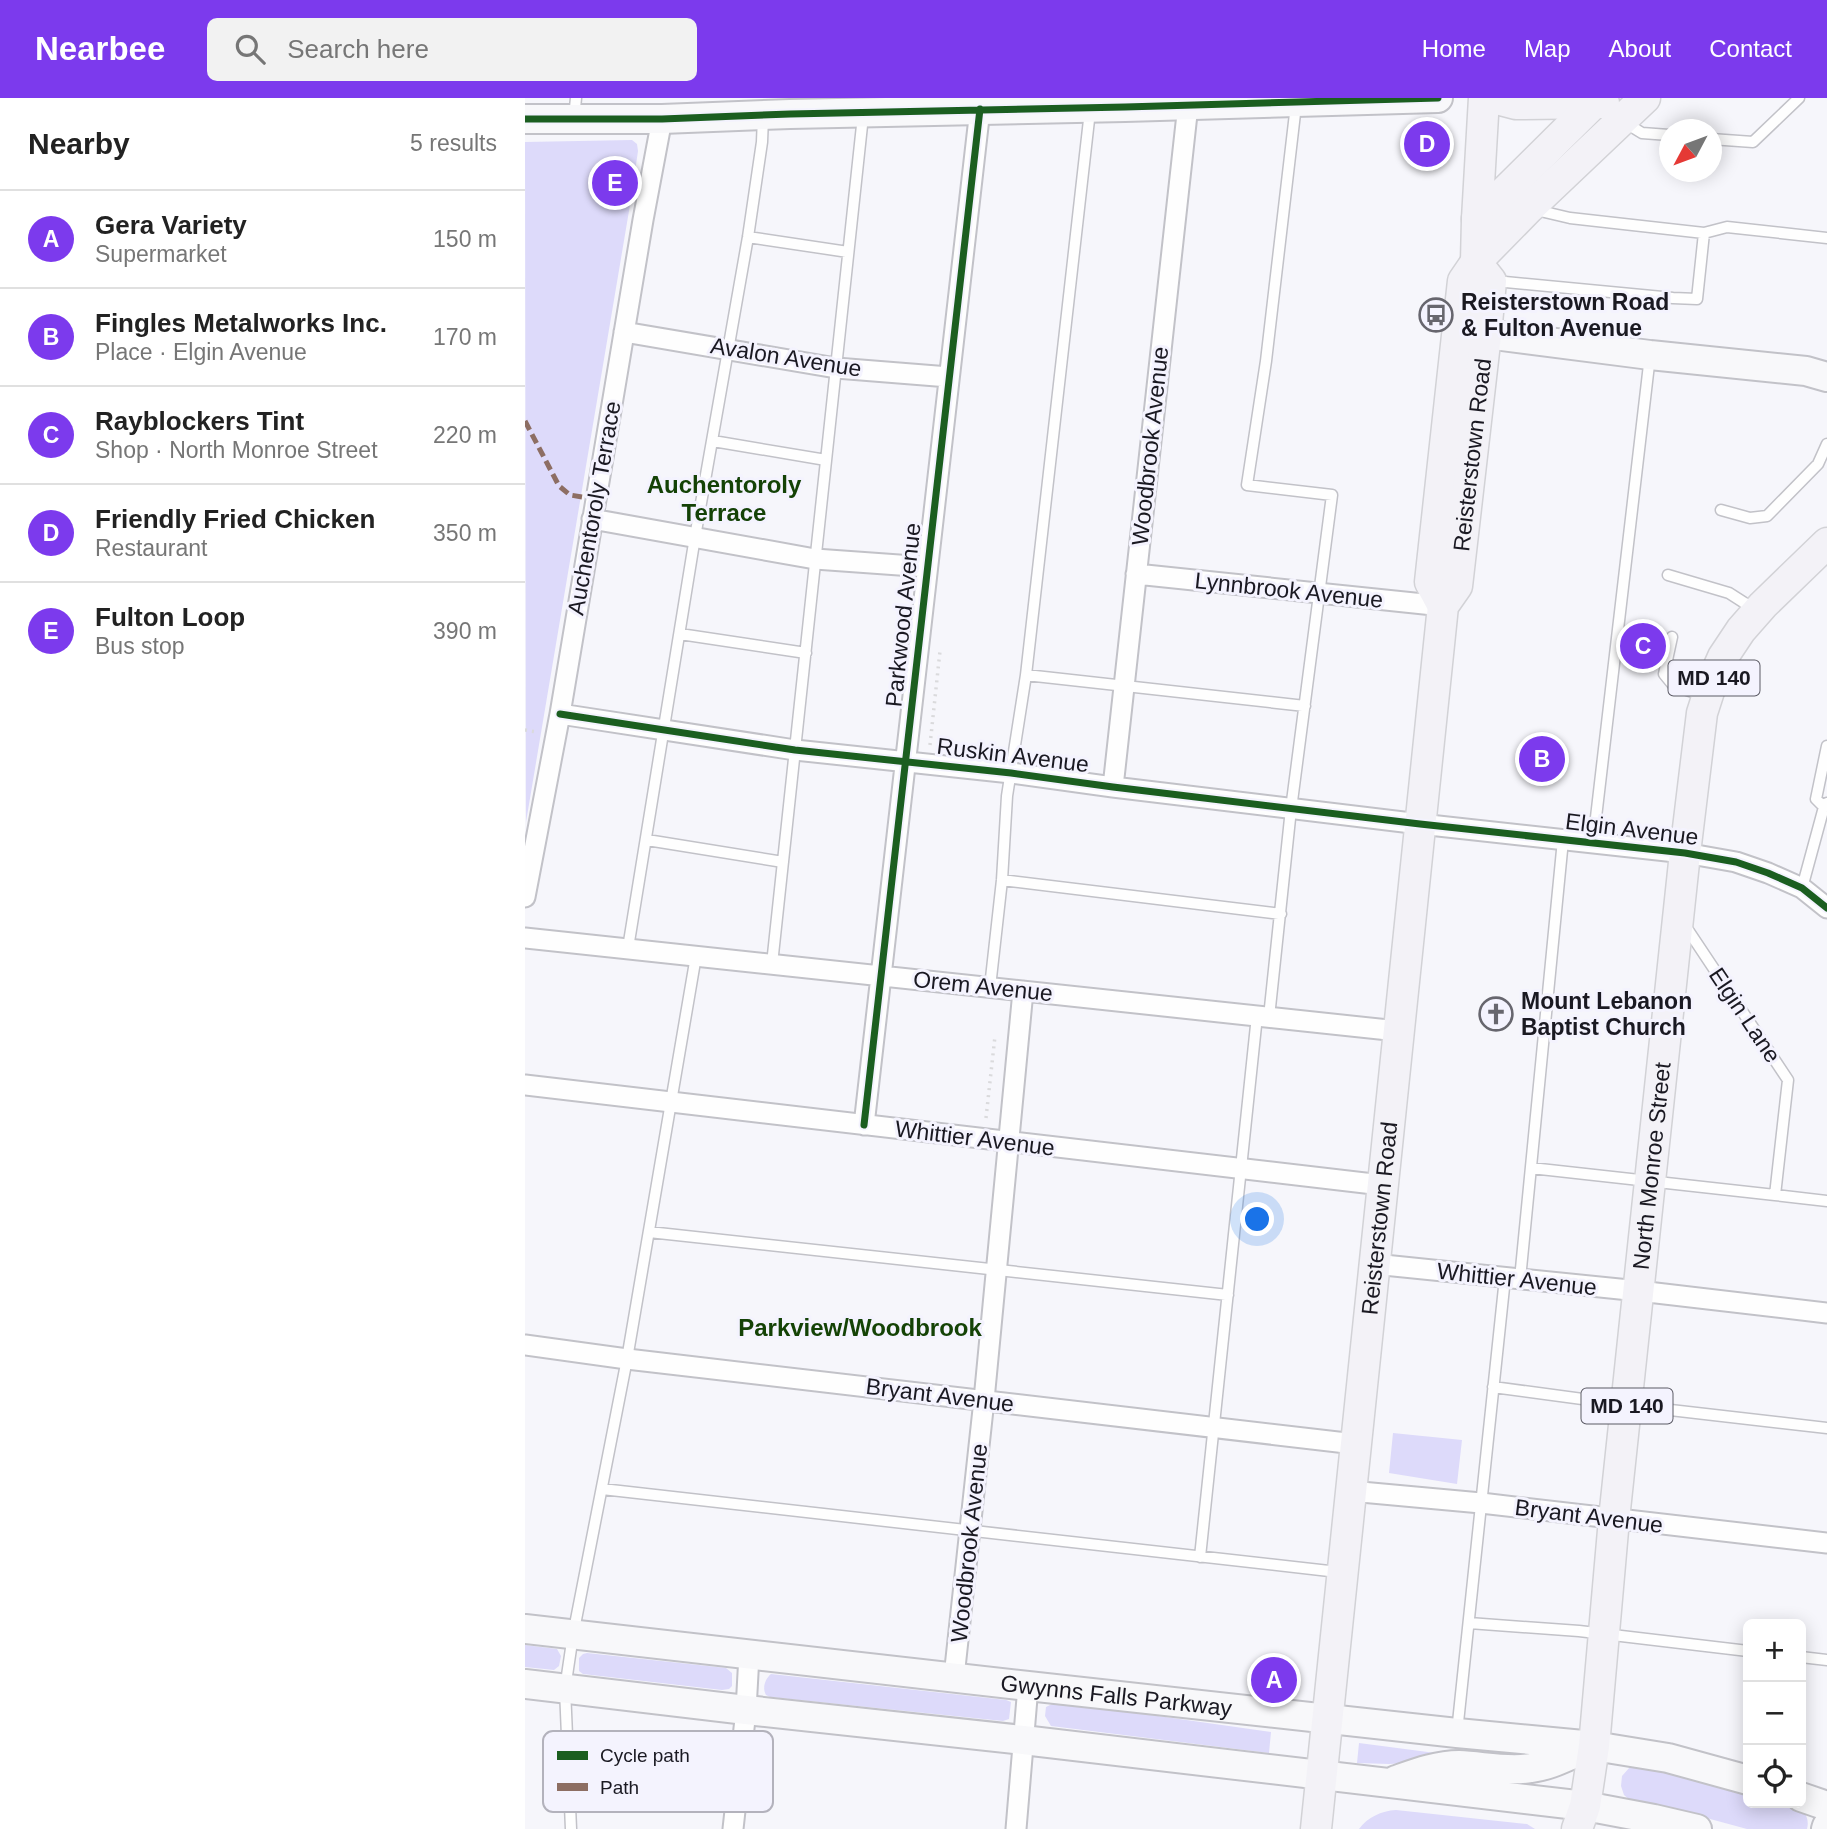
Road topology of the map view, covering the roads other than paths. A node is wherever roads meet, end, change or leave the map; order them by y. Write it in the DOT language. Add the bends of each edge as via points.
graph roads {
  1 [pos="1438,98"];
  2 [pos="1484,98"];
  3 [pos="1493,98"];
  4 [pos="1799,98"];
  5 [pos="1378,99"];
  6 [pos="1596,100"];
  7 [pos="1297,102"];
  8 [pos="1126,103"];
  9 [pos="1188,105"];
  10 [pos="762,107"];
  11 [pos="1635,107"];
  12 [pos="575,108"];
  13 [pos="1090,108"];
  14 [pos="979,109"];
  15 [pos="863,112"];
  16 [pos="662,119"];
  17 [pos="525,120"];
  18 [pos="1659,134"];
  19 [pos="1722,140"];
  20 [pos="1529,208"];
  21 [pos="1477,219"];
  22 [pos="1703,233"];
  23 [pos="748,237"];
  24 [pos="1827,237"];
  25 [pos="848,252"];
  26 [pos="1484,272"];
  27 [pos="624,332"];
  28 [pos="1486,334"];
  29 [pos="729,349"];
  30 [pos="1650,355"];
  31 [pos="836,368"];
  32 [pos="949,377"];
  33 [pos="1827,377"];
  34 [pos="1462,425"];
  35 [pos="713,441"];
  36 [pos="1827,444"];
  37 [pos="826,460"];
  38 [pos="1721,510"];
  39 [pos="592,519"];
  40 [pos="695,537"];
  41 [pos="1827,543"];
  42 [pos="815,559"];
  43 [pos="927,567"];
  44 [pos="1136,574"];
  45 [pos="1668,575"];
  46 [pos="1318,592"];
  47 [pos="1443,606"];
  48 [pos="1757,611"];
  49 [pos="680,634"];
  50 [pos="1672,637"];
  51 [pos="806,653"];
  52 [pos="1025,675"];
  53 [pos="1124,686"];
  54 [pos="1707,697"];
  55 [pos="1305,706"];
  56 [pos="560,714"];
  57 [pos="664,730"];
  58 [pos="1827,746"];
  59 [pos="795,750"];
  60 [pos="905,761"];
  61 [pos="1010,773"];
  62 [pos="1113,787"];
  63 [pos="1826,805"];
  64 [pos="1291,809"];
  65 [pos="1420,824"];
  66 [pos="647,840"];
  67 [pos="1563,840"];
  68 [pos="1593,843"];
  69 [pos="1685,853"];
  70 [pos="783,862"];
  71 [pos="1002,880"];
  72 [pos="1802,888"];
  73 [pos="525,897"];
  74 [pos="1827,908"];
  75 [pos="1281,914"];
  76 [pos="1679,915"];
  77 [pos="525,938"];
  78 [pos="628,948"];
  79 [pos="697,956"];
  80 [pos="772,964"];
  81 [pos="881,975"];
  82 [pos="990,987"];
  83 [pos="1023,991"];
  84 [pos="1263,1016"];
  85 [pos="1398,1031"];
  86 [pos="525,1085"];
  87 [pos="670,1103"];
  88 [pos="864,1125"];
  89 [pos="1008,1142"];
  90 [pos="1531,1168"];
  91 [pos="1241,1169"];
  92 [pos="1651,1181"];
  93 [pos="1382,1185"];
  94 [pos="1775,1195"];
  95 [pos="1827,1201"];
  96 [pos="649,1232"];
  97 [pos="1374,1264"];
  98 [pos="996,1270"];
  99 [pos="1513,1279"];
  100 [pos="1639,1291"];
  101 [pos="1228,1295"];
  102 [pos="1827,1313"];
  103 [pos="525,1345"];
  104 [pos="627,1359"];
  105 [pos="1493,1387"];
  106 [pos="984,1400"];
  107 [pos="1627,1405"];
  108 [pos="1214,1427"];
  109 [pos="1827,1428"];
  110 [pos="1356,1444"];
  111 [pos="602,1489"];
  112 [pos="1350,1491"];
  113 [pos="1481,1503"];
  114 [pos="1614,1519"];
  115 [pos="970,1531"];
  116 [pos="1827,1543"];
  117 [pos="1201,1557"];
  118 [pos="1342,1573"];
  119 [pos="1469,1623"];
  120 [pos="525,1629"];
  121 [pos="573,1635"];
  122 [pos="1604,1635"];
  123 [pos="1743,1650"];
  124 [pos="749,1655"];
  125 [pos="1806,1658"];
  126 [pos="1827,1660"];
  127 [pos="954,1677"];
  128 [pos="525,1684"];
  129 [pos="1028,1686"];
  130 [pos="565,1689"];
  131 [pos="746,1710"];
  132 [pos="1327,1718"];
  133 [pos="567,1731"];
  134 [pos="744,1731"];
  135 [pos="1457,1732"];
  136 [pos="1023,1740"];
  137 [pos="1594,1746"];
  138 [pos="1321,1775"];
  139 [pos="1743,1779"];
  140 [pos="1387,1783"];
  141 [pos="1806,1799"];
  142 [pos="1827,1806"];
  143 [pos="1581,1818"];
  144 [pos="1016,1829"];
  145 [pos="1316,1829"];
  146 [pos="1697,1829"];
  1 -- 5 [label="main road"];
  2 -- 21 [label="main road, Reisterstown Road"];
  3 -- 6 [label="main road" via="1516,104"];
  4 -- 19 [label="lane" via="1753,142"];
  5 -- 7 [label="main road"];
  6 -- 11 [label="main road"];
  6 -- 21 [label="main road"];
  7 -- 9 [label="main road"];
  7 -- 46 [label="lane" via="1247,485 1332,495"];
  8 -- 9 [label="main road"];
  8 -- 13 [label="main road"];
  9 -- 44 [label="street, Woodbrook Avenue"];
  10 -- 15 [label="main road"];
  10 -- 16 [label="main road"];
  10 -- 23 [label="lane" via="762,142"];
  11 -- 18 [label="lane" via="1641,133"];
  11 -- 20 [label="main road"];
  12 -- 16 [label="main road"];
  12 -- 17 [label="main road"];
  13 -- 14 [label="main road"];
  13 -- 52 [label="lane"];
  14 -- 15 [label="main road"];
  14 -- 32 [label="street, Parkwood Avenue"];
  15 -- 25 [label="lane"];
  16 -- 27 [label="street, Auchentoroly Terrace"];
  20 -- 22 [label="lane" via="1570,218"];
  20 -- 26 [label="main road"];
  21 -- 26 [label="main road, Reisterstown Road"];
  22 -- 24 [label="lane" via="1727,227"];
  22 -- 26 [label="lane" via="1697,299"];
  23 -- 25 [label="lane"];
  23 -- 29 [label="lane"];
  25 -- 31 [label="lane"];
  26 -- 28 [label="main road, Reisterstown Road"];
  26 -- 34 [label="main road, Reisterstown Road" via="1463,281 1456,336"];
  27 -- 29 [label="street, Avalon Avenue"];
  27 -- 39 [label="street, Auchentoroly Terrace"];
  28 -- 30 [label="main road"];
  28 -- 34 [label="main road, Reisterstown Road"];
  29 -- 31 [label="street, Avalon Avenue"];
  29 -- 35 [label="lane"];
  30 -- 33 [label="main road"];
  30 -- 68 [label="lane"];
  31 -- 32 [label="street, Avalon Avenue"];
  31 -- 37 [label="lane"];
  32 -- 43 [label="street, Parkwood Avenue"];
  34 -- 47 [label="main road, Reisterstown Road" via="1461,550 1457,586"];
  34 -- 47 [label="main road, Reisterstown Road" via="1430,582"];
  35 -- 37 [label="lane"];
  35 -- 40 [label="lane"];
  36 -- 38 [label="lane" via="1818,464 1767,516 1750,519"];
  37 -- 42 [label="lane"];
  39 -- 40 [label="street"];
  39 -- 56 [label="street, Auchentoroly Terrace"];
  40 -- 42 [label="street"];
  40 -- 49 [label="lane"];
  41 -- 48 [label="main road, North Monroe Street / MD 140"];
  42 -- 43 [label="street"];
  42 -- 51 [label="lane"];
  43 -- 60 [label="street, Parkwood Avenue"];
  44 -- 46 [label="street, Lynnbrook Avenue"];
  44 -- 53 [label="street, Woodbrook Avenue"];
  45 -- 48 [label="lane" via="1728,593"];
  46 -- 47 [label="street, Lynnbrook Avenue"];
  46 -- 55 [label="lane"];
  47 -- 65 [label="main road, Reisterstown Road"];
  48 -- 54 [label="main road, North Monroe Street / MD 140" via="1723,657"];
  49 -- 51 [label="lane"];
  49 -- 57 [label="lane"];
  50 -- 54 [label="lane" via="1664,674 1672,685"];
  51 -- 59 [label="lane"];
  52 -- 53 [label="lane"];
  52 -- 61 [label="lane"];
  53 -- 55 [label="lane"];
  53 -- 62 [label="street, Woodbrook Avenue"];
  54 -- 69 [label="main road, North Monroe Street / MD 140"];
  55 -- 64 [label="lane"];
  56 -- 57 [label="street, Ruskin Avenue"];
  56 -- 73 [label="street, Auchentoroly Terrace"];
  57 -- 59 [label="street, Ruskin Avenue"];
  57 -- 66 [label="lane"];
  58 -- 63 [label="lane" via="1816,799"];
  59 -- 60 [label="street, Ruskin Avenue"];
  59 -- 70 [label="lane"];
  60 -- 61 [label="street, Ruskin Avenue"];
  60 -- 81 [label="street, Parkwood Avenue"];
  61 -- 62 [label="street, Ruskin Avenue"];
  61 -- 71 [label="lane"];
  62 -- 64 [label="street, Ruskin Avenue"];
  63 -- 72 [label="lane"];
  64 -- 65 [label="street, Ruskin Avenue"];
  64 -- 75 [label="lane"];
  65 -- 67 [label="street, Elgin Avenue"];
  65 -- 85 [label="main road, Reisterstown Road"];
  66 -- 70 [label="lane"];
  66 -- 78 [label="lane"];
  67 -- 68 [label="street, Elgin Avenue"];
  67 -- 90 [label="lane"];
  68 -- 69 [label="street, Elgin Avenue"];
  69 -- 72 [label="street, Elgin Avenue" via="1736,862"];
  69 -- 76 [label="main road, North Monroe Street / MD 140"];
  70 -- 80 [label="lane"];
  71 -- 75 [label="lane"];
  71 -- 82 [label="lane"];
  72 -- 74 [label="street, Elgin Avenue"];
  75 -- 84 [label="lane"];
  76 -- 92 [label="main road, North Monroe Street / MD 140"];
  76 -- 94 [label="lane, Elgin Lane" via="1788,1080"];
  77 -- 78 [label="street, Orem Avenue"];
  78 -- 79 [label="street, Orem Avenue"];
  79 -- 80 [label="street, Orem Avenue"];
  79 -- 87 [label="lane"];
  80 -- 81 [label="street, Orem Avenue"];
  81 -- 82 [label="street, Orem Avenue"];
  81 -- 88 [label="street, Parkwood Avenue"];
  82 -- 83 [label="street, Orem Avenue"];
  83 -- 84 [label="street, Orem Avenue"];
  83 -- 89 [label="street, Woodbrook Avenue"];
  84 -- 85 [label="street, Orem Avenue"];
  84 -- 91 [label="lane"];
  85 -- 93 [label="main road, Reisterstown Road"];
  86 -- 87 [label="street, Whittier Avenue"];
  87 -- 88 [label="street, Whittier Avenue"];
  87 -- 96 [label="lane"];
  88 -- 89 [label="street, Whittier Avenue"];
  89 -- 91 [label="street, Whittier Avenue"];
  89 -- 98 [label="street, Woodbrook Avenue"];
  90 -- 92 [label="lane"];
  90 -- 99 [label="lane"];
  91 -- 93 [label="street, Whittier Avenue"];
  91 -- 101 [label="lane"];
  92 -- 94 [label="lane"];
  92 -- 100 [label="main road, North Monroe Street / MD 140"];
  93 -- 97 [label="main road, Reisterstown Road"];
  94 -- 95 [label="lane"];
  96 -- 98 [label="lane"];
  96 -- 104 [label="lane"];
  97 -- 99 [label="street, Whittier Avenue"];
  97 -- 110 [label="main road, Reisterstown Road"];
  98 -- 101 [label="lane"];
  98 -- 106 [label="street, Woodbrook Avenue"];
  99 -- 100 [label="street, Whittier Avenue"];
  99 -- 105 [label="lane"];
  100 -- 102 [label="street, Whittier Avenue"];
  100 -- 107 [label="main road, North Monroe Street / MD 140"];
  101 -- 108 [label="lane"];
  103 -- 104 [label="street, Bryant Avenue"];
  104 -- 106 [label="street, Bryant Avenue"];
  104 -- 111 [label="lane"];
  105 -- 107 [label="lane"];
  105 -- 113 [label="lane"];
  106 -- 108 [label="street, Bryant Avenue"];
  106 -- 115 [label="street, Woodbrook Avenue"];
  107 -- 109 [label="lane"];
  107 -- 114 [label="main road, North Monroe Street / MD 140"];
  108 -- 110 [label="street, Bryant Avenue"];
  108 -- 117 [label="lane"];
  110 -- 112 [label="main road, Reisterstown Road"];
  111 -- 115 [label="lane"];
  111 -- 121 [label="lane"];
  112 -- 113 [label="street, Bryant Avenue"];
  112 -- 118 [label="main road, Reisterstown Road"];
  113 -- 114 [label="street, Bryant Avenue"];
  113 -- 119 [label="lane"];
  114 -- 116 [label="street, Bryant Avenue"];
  114 -- 122 [label="main road, North Monroe Street / MD 140"];
  115 -- 117 [label="lane"];
  115 -- 127 [label="street, Woodbrook Avenue"];
  117 -- 118 [label="lane"];
  118 -- 132 [label="main road, Reisterstown Road"];
  119 -- 122 [label="lane"];
  119 -- 135 [label="lane"];
  120 -- 121 [label="main road, Gwynns Falls Parkway"];
  121 -- 124 [label="main road, Gwynns Falls Parkway"];
  121 -- 130 [label="lane"];
  122 -- 123 [label="lane"];
  122 -- 137 [label="main road, North Monroe Street / MD 140"];
  124 -- 127 [label="main road, Gwynns Falls Parkway"];
  124 -- 131 [label="street"];
  125 -- 126 [label="lane"];
  127 -- 129 [label="main road, Gwynns Falls Parkway"];
  128 -- 130 [label="main road"];
  129 -- 132 [label="main road, Gwynns Falls Parkway"];
  129 -- 136 [label="street"];
  130 -- 131 [label="main road"];
  130 -- 133 [label="lane"];
  131 -- 134 [label="street"];
  131 -- 136 [label="main road"];
  132 -- 135 [label="main road, Gwynns Falls Parkway"];
  132 -- 138 [label="main road, Reisterstown Road"];
  135 -- 137 [label="main road, Gwynns Falls Parkway"];
  136 -- 138 [label="main road"];
  136 -- 144 [label="street"];
  137 -- 139 [label="main road, Gwynns Falls Parkway" via="1668,1758"];
  137 -- 140 [label="main road" via="1531,1768 1458,1765"];
  137 -- 143 [label="main road, North Monroe Street / MD 140"];
  138 -- 140 [label="main road"];
  138 -- 145 [label="main road, Reisterstown Road"];
  140 -- 143 [label="main road"];
  141 -- 142 [label="main road"];
  143 -- 146 [label="main road" via="1654,1819"];
}
